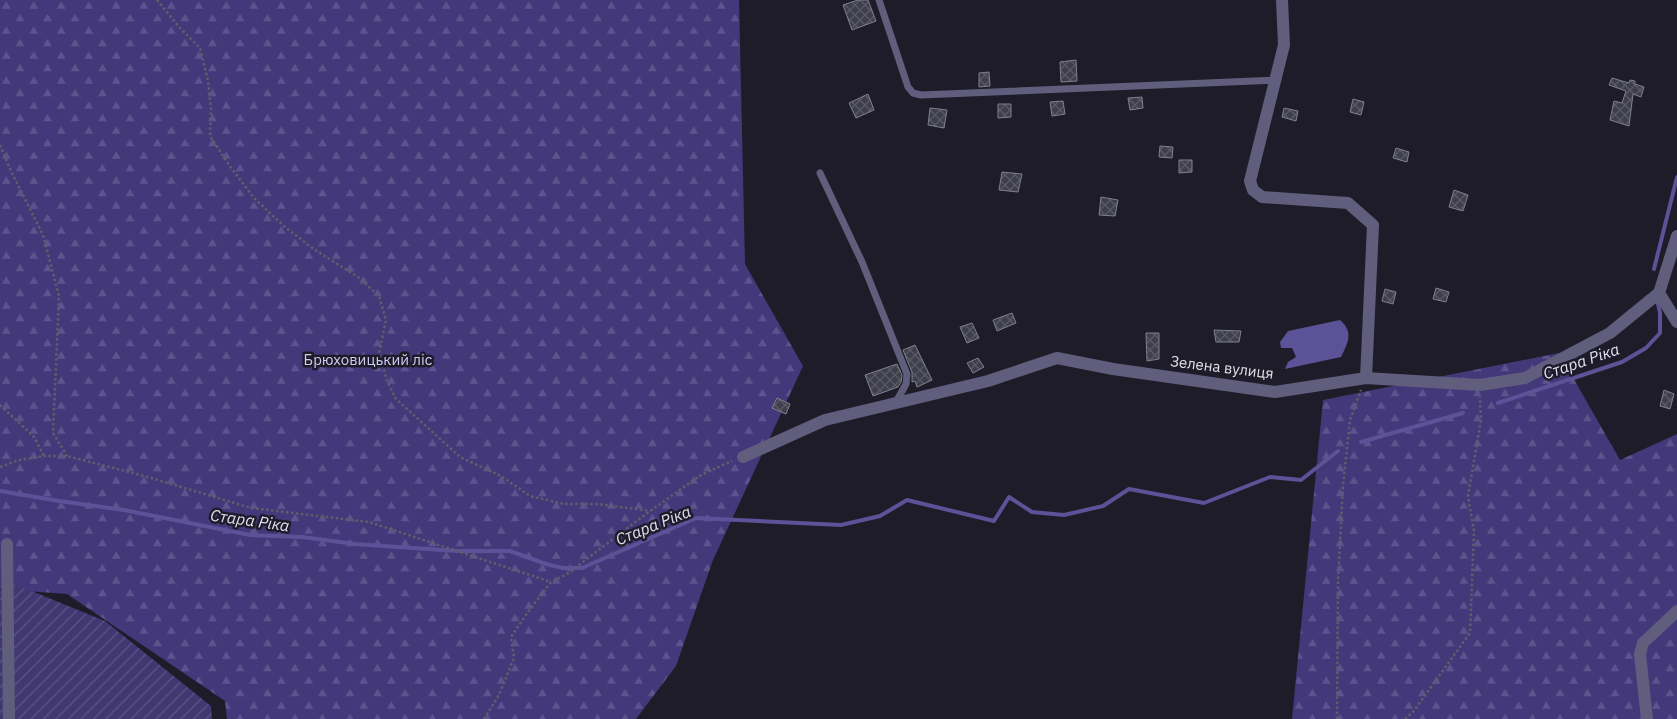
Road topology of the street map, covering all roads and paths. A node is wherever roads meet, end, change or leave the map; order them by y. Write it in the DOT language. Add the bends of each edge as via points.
graph roads {
  1 [pos="157,0"];
  2 [pos="878,0"];
  3 [pos="1282,0"];
  4 [pos="1276,80"];
  5 [pos="0,145"];
  6 [pos="820,173"];
  7 [pos="1677,236"];
  8 [pos="1659,293"];
  9 [pos="1677,322"];
  10 [pos="1366,378"];
  11 [pos="1480,385"];
  12 [pos="896,402"];
  13 [pos="0,405"];
  14 [pos="44,456"];
  15 [pos="67,456"];
  16 [pos="743,457"];
  17 [pos="0,467"];
  18 [pos="650,511"];
  19 [pos="7,544"];
  20 [pos="552,582"];
  21 [pos="1677,612"];
  22 [pos="9,719"];
  23 [pos="484,719"];
  24 [pos="1337,719"];
  25 [pos="1405,719"];
  26 [pos="1647,719"];
  1 -- 18 [label="path" via="200,48 208,81 210,136 229,165 254,198 284,227 358,277 379,296 386,320 379,353 396,399 460,457 501,476 530,496 564,504 598,504"];
  2 -- 4 [label="lane" via="908,88 921,95"];
  3 -- 4 [label="street" via="1284,45"];
  4 -- 10 [label="street" via="1250,181 1253,190 1262,197 1348,203 1374,224"];
  5 -- 15 [label="path" via="43,234 59,296 52,433"];
  6 -- 12 [label="lane" via="862,262 907,374 906,384"];
  7 -- 8 [label="street"];
  8 -- 9 [label="street"];
  8 -- 11 [label="street, Зелена вулиця" via="1610,334 1524,378"];
  10 -- 11 [label="street, Зелена вулиця"];
  10 -- 12 [label="street, Зелена вулиця" via="1275,392 1058,358 988,381"];
  10 -- 24 [label="path" via="1350,420 1342,484"];
  11 -- 25 [label="path" via="1481,420 1468,496 1474,531 1470,634"];
  12 -- 16 [label="street, Зелена вулиця" via="825,420"];
  13 -- 14 [label="path" via="34,437"];
  14 -- 15 [label="path"];
  14 -- 17 [label="path"];
  15 -- 20 [label="path" via="251,508 369,522"];
  16 -- 18 [label="path" via="701,474"];
  18 -- 20 [label="path"];
  19 -- 22 [label="street"];
  20 -- 23 [label="path" via="512,637 514,658 499,695"];
  21 -- 26 [label="street" via="1643,643 1640,654"];
}
